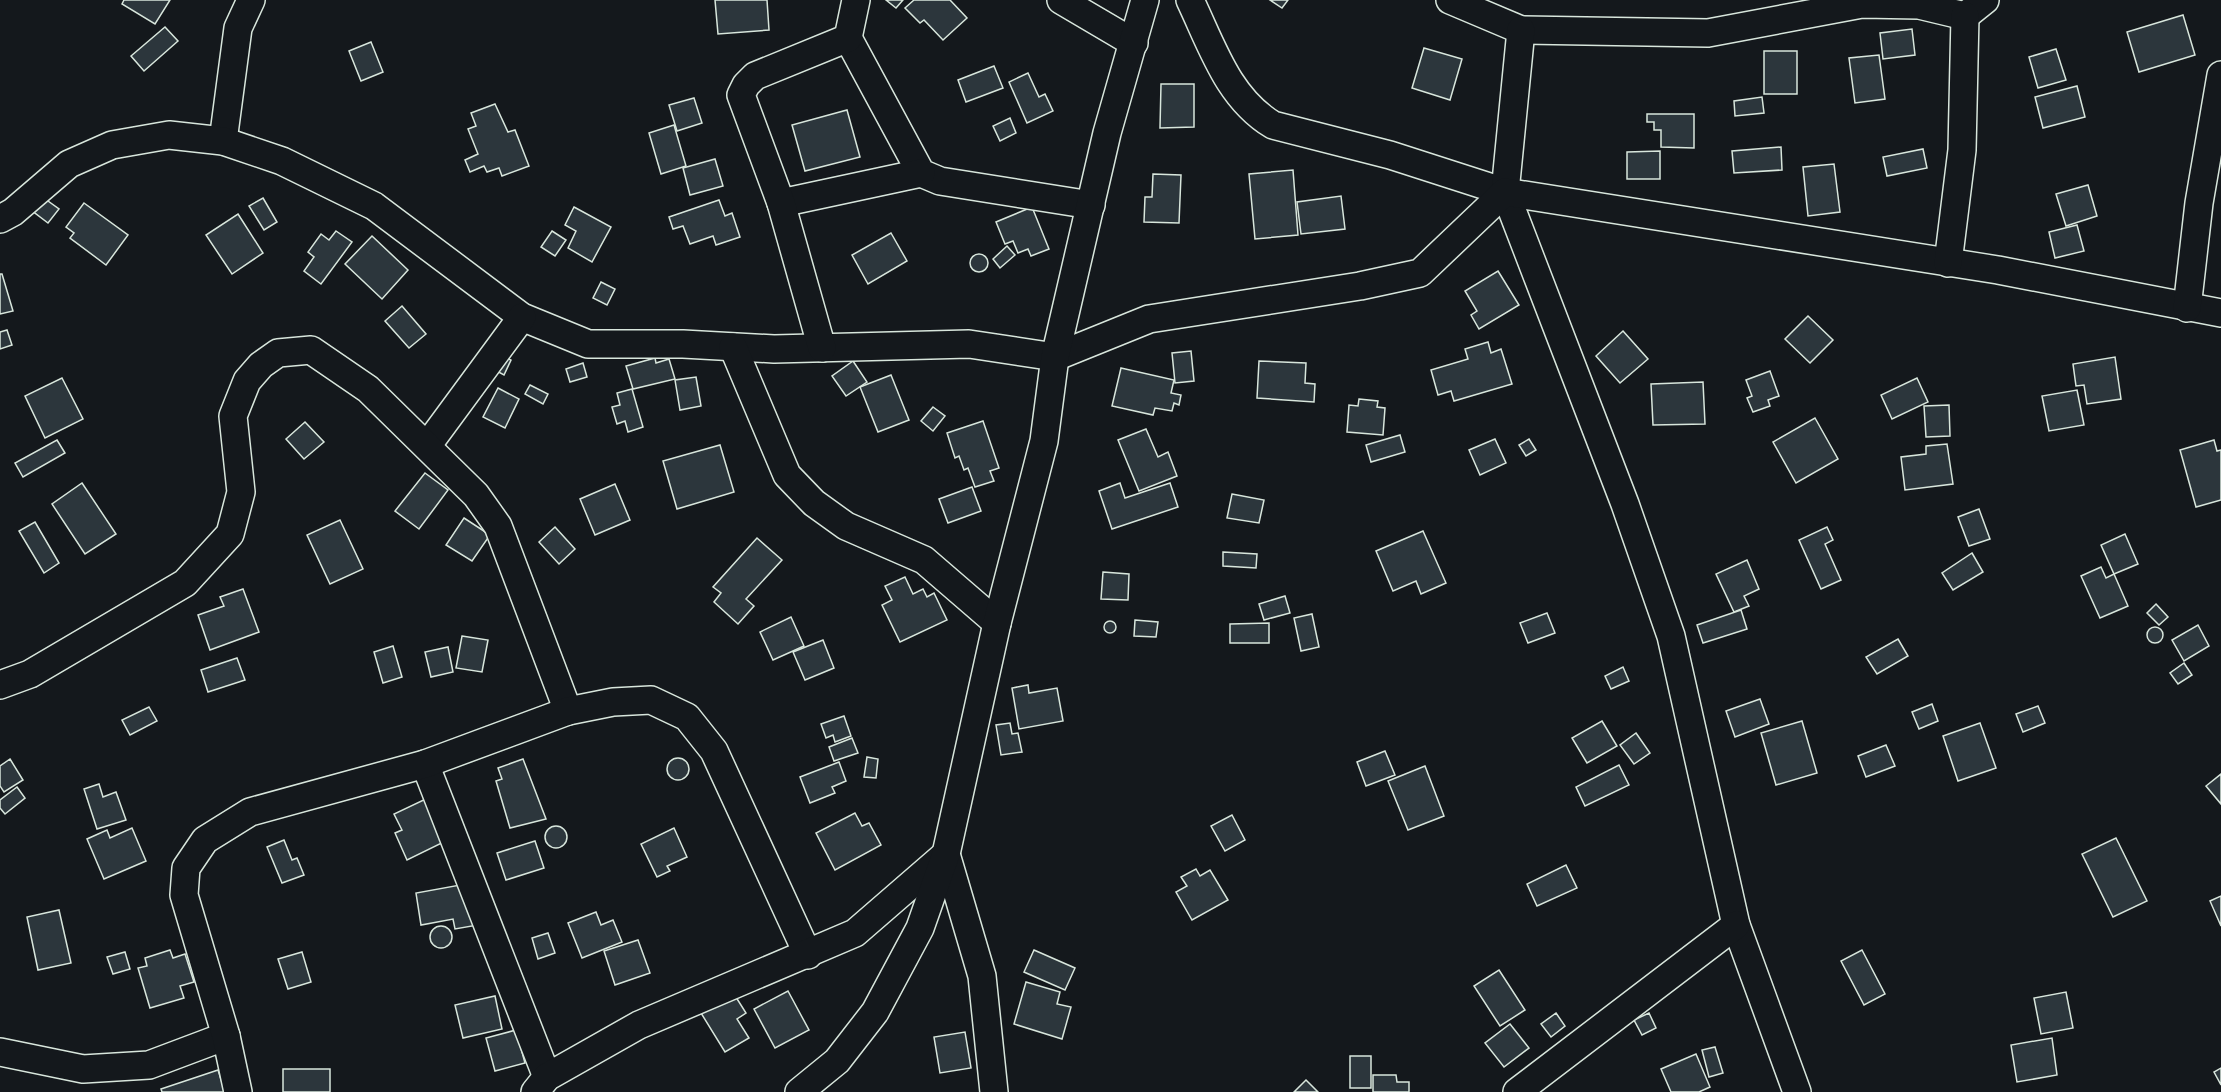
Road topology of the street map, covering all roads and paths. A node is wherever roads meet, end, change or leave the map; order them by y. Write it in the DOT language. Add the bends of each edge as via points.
graph roads {
  1 [pos="251,0"];
  2 [pos="856,0"];
  3 [pos="1061,0"];
  4 [pos="1145,0"];
  5 [pos="1190,0"];
  6 [pos="1450,0"];
  7 [pos="1975,8"];
  8 [pos="1521,30"];
  9 [pos="848,38"];
  10 [pos="1134,43"];
  11 [pos="2221,75"];
  12 [pos="223,141"];
  13 [pos="921,173"];
  14 [pos="1505,192"];
  15 [pos="2210,200"];
  16 [pos="781,203"];
  17 [pos="1091,206"];
  18 [pos="4,208"];
  19 [pos="1948,263"];
  20 [pos="2187,308"];
  21 [pos="2221,313"];
  22 [pos="522,317"];
  23 [pos="733,347"];
  24 [pos="822,348"];
  25 [pos="1055,357"];
  26 [pos="427,446"];
  27 [pos="997,623"];
  28 [pos="0,685"];
  29 [pos="568,711"];
  30 [pos="425,764"];
  31 [pos="946,854"];
  32 [pos="1736,925"];
  33 [pos="808,955"];
  34 [pos="226,1036"];
  35 [pos="0,1052"];
  36 [pos="541,1084"];
  37 [pos="238,1092"];
  38 [pos="799,1092"];
  39 [pos="994,1092"];
  40 [pos="1517,1092"];
  41 [pos="1797,1092"];
  1 -- 12 [label="street" via="238,28"];
  2 -- 9 [label="street"];
  3 -- 10 [label="street"];
  4 -- 10 [label="street"];
  5 -- 14 [label="street" via="1228,82 1258,116 1273,125 1390,155"];
  6 -- 8 [label="street"];
  7 -- 8 [label="street" via="1862,4 1708,33"];
  7 -- 19 [label="street"];
  8 -- 14 [label="street"];
  9 -- 13 [label="street"];
  9 -- 16 [label="street" via="754,76 741,95"];
  10 -- 17 [label="street" via="1107,133"];
  11 -- 15 [label="street"];
  12 -- 18 [label="street" via="170,135 112,145 69,164"];
  12 -- 22 [label="street" via="282,161 374,206"];
  13 -- 16 [label="street"];
  13 -- 17 [label="street" via="940,181"];
  14 -- 19 [label="street"];
  14 -- 25 [label="street" via="1420,273 1149,319"];
  14 -- 32 [label="street" via="1625,504 1671,636"];
  15 -- 20 [label="street"];
  16 -- 24 [label="street"];
  17 -- 25 [label="street"];
  19 -- 20 [label="street"];
  20 -- 21 [label="street"];
  22 -- 23 [label="street" via="588,344"];
  22 -- 26 [label="street"];
  23 -- 24 [label="street"];
  23 -- 27 [label="street" via="787,475 814,503 846,526 924,560"];
  24 -- 25 [label="street" via="969,344"];
  25 -- 27 [label="street" via="1044,441"];
  26 -- 28 [label="street" via="368,389 311,350 278,353 261,364 247,381 233,416 241,492 230,534 185,583 30,674"];
  26 -- 29 [label="street" via="476,495 498,526"];
  27 -- 31 [label="street"];
  29 -- 30 [label="street"];
  29 -- 33 [label="street" via="613,702 651,700 687,717 714,751"];
  30 -- 34 [label="street" via="250,812 205,840 186,868 184,895"];
  30 -- 36 [label="street"];
  31 -- 33 [label="street" via="855,933"];
  31 -- 38 [label="street" via="920,928 874,1012 837,1061"];
  31 -- 39 [label="street" via="982,976"];
  32 -- 40 [label="street"];
  32 -- 41 [label="street"];
  33 -- 36 [label="street" via="639,1025"];
  34 -- 35 [label="street" via="149,1065 83,1069"];
  34 -- 37 [label="street"];
}
